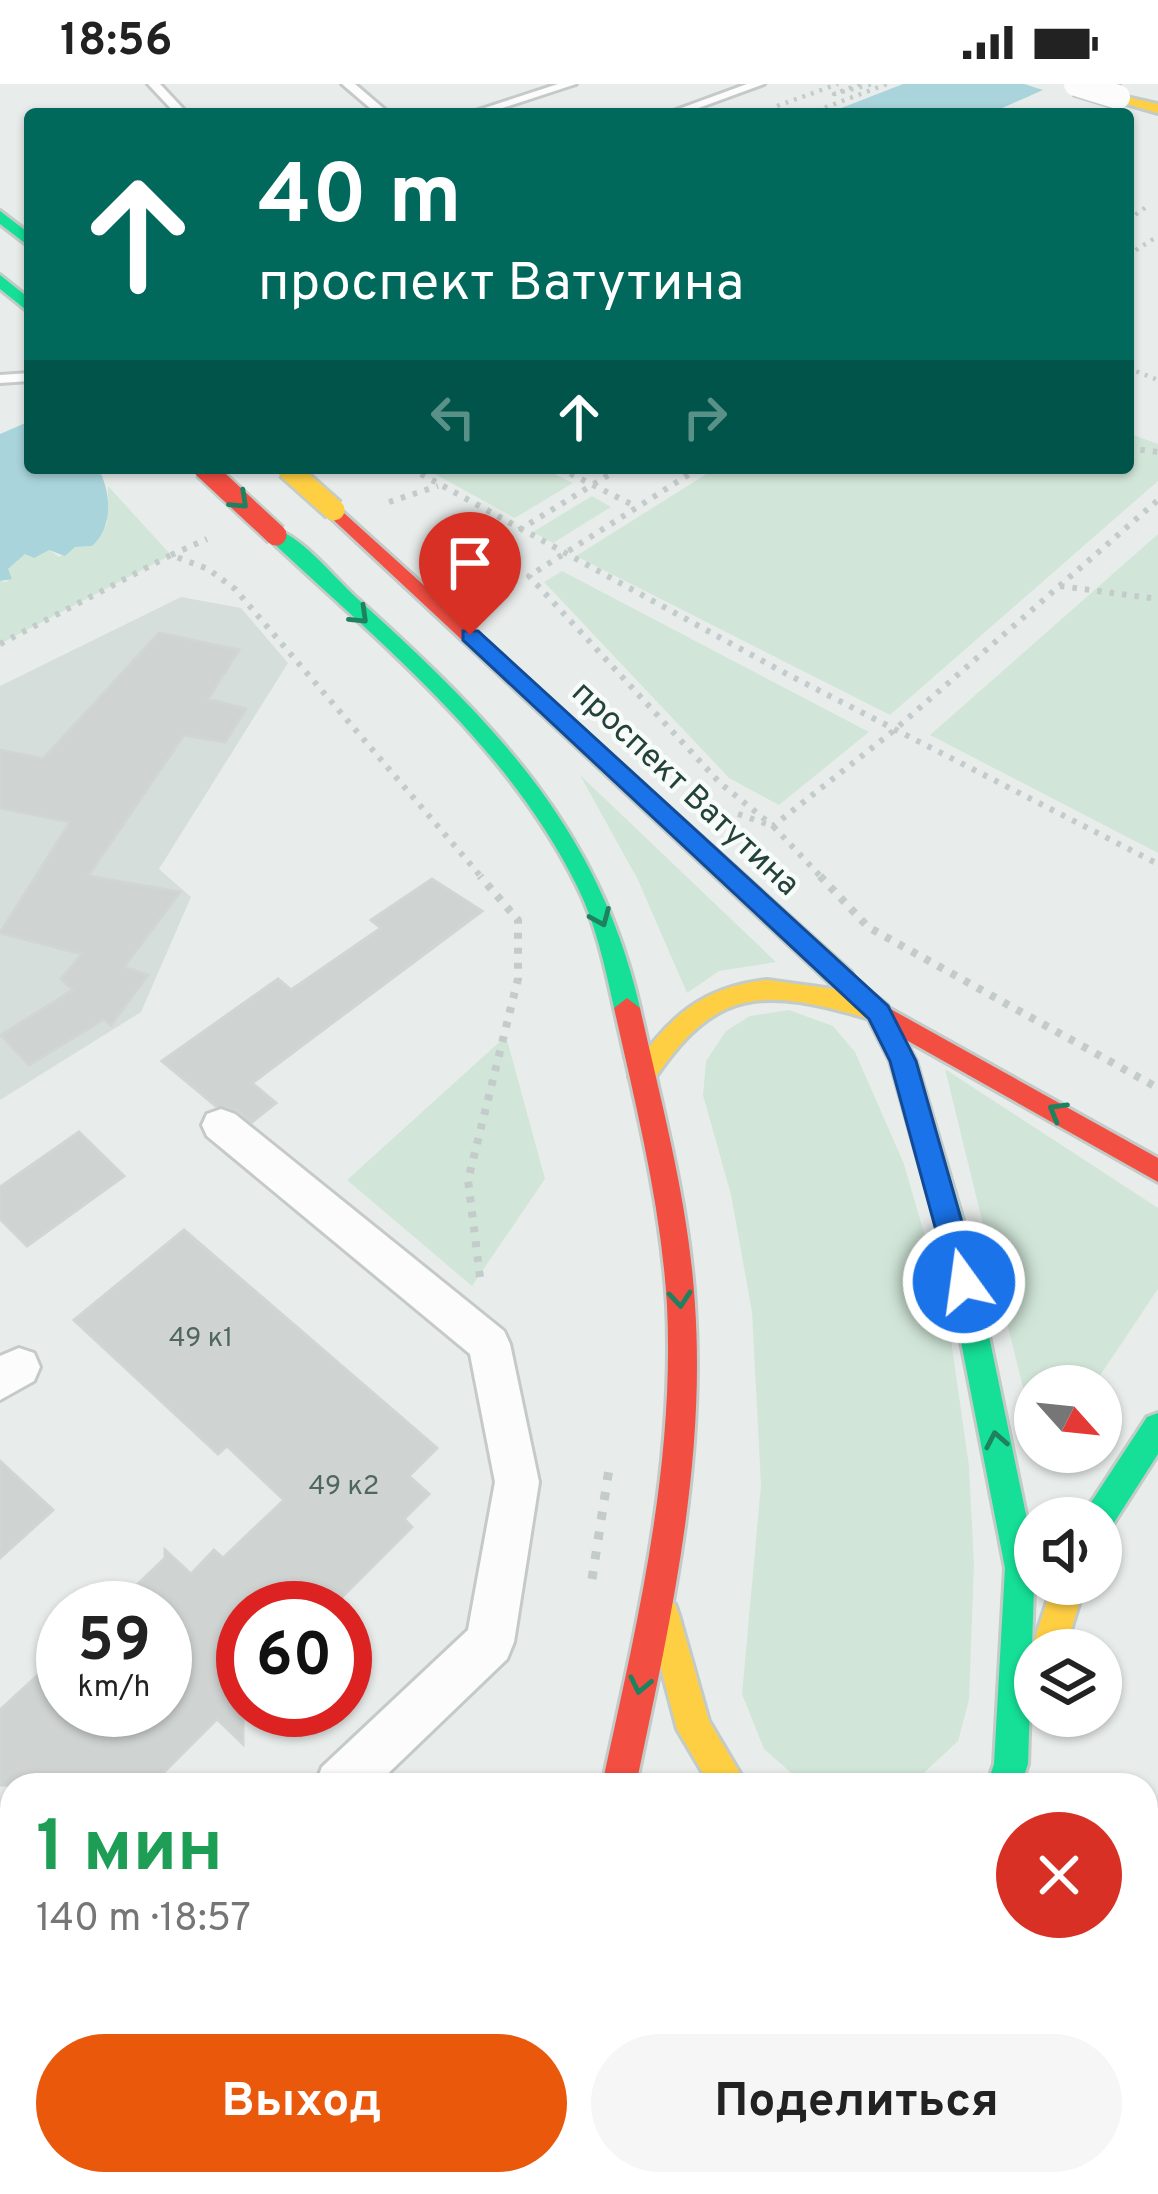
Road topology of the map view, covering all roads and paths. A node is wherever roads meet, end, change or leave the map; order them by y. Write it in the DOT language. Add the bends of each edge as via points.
graph roads {
  1 [pos="154,84"];
  2 [pos="348,84"];
  3 [pos="570,84"];
  4 [pos="758,84"];
  5 [pos="838,84"];
  6 [pos="860,84"];
  7 [pos="872,84"];
  8 [pos="887,84"];
  9 [pos="1076,84"];
  10 [pos="824,86"];
  11 [pos="1118,97"];
  12 [pos="778,106"];
  13 [pos="176,108"];
  14 [pos="377,108"];
  15 [pos="492,108"];
  16 [pos="688,108"];
  17 [pos="824,108"];
  18 [pos="1158,109"];
  19 [pos="1149,205"];
  20 [pos="1134,215"];
  21 [pos="0,216"];
  22 [pos="24,237"];
  23 [pos="1,281"];
  24 [pos="24,302"];
  25 [pos="210,474"];
  26 [pos="294,474"];
  27 [pos="420,474"];
  28 [pos="571,474"];
  29 [pos="610,474"];
  30 [pos="689,474"];
  31 [pos="592,485"];
  32 [pos="439,486"];
  33 [pos="1158,500"];
  34 [pos="378,506"];
  35 [pos="637,507"];
  36 [pos="519,530"];
  37 [pos="560,556"];
  38 [pos="1058,586"];
  39 [pos="1158,598"];
  40 [pos="0,645"];
  41 [pos="892,732"];
  42 [pos="736,813"];
  43 [pos="773,826"];
  44 [pos="1158,864"];
  45 [pos="878,1012"];
  46 [pos="642,1077"];
  47 [pos="1158,1088"];
  48 [pos="221,1125"];
  49 [pos="1158,1171"];
  50 [pos="489,1344"];
  51 [pos="1158,1426"];
  52 [pos="610,1460"];
  53 [pos="1113,1497"];
  54 [pos="589,1594"];
  55 [pos="658,1595"];
  56 [pos="1020,1737"];
  57 [pos="353,1773"];
  58 [pos="621,1773"];
  59 [pos="718,1773"];
  60 [pos="1007,1773"];
  61 [pos="1008,1773"];
  1 -- 13 [label="lane"];
  2 -- 14 [label="lane"];
  3 -- 15 [label="lane"];
  4 -- 16 [label="lane"];
  5 -- 10 [label="path"];
  6 -- 7 [label="path" via="834,94"];
  8 -- 17 [label="path"];
  9 -- 11 [label="street, bridge"];
  10 -- 12 [label="path"];
  11 -- 18 [label="main road"];
  19 -- 20 [label="path"];
  21 -- 22 [label="main road"];
  23 -- 24 [label="main road"];
  25 -- 46 [label="main road, one-way, bridge" via="474,725 578,865 614,947"];
  26 -- 45 [label="main road, проспект Ватутина, bridge"];
  27 -- 32 [label="path"];
  28 -- 31 [label="path"];
  29 -- 31 [label="path"];
  30 -- 35 [label="path"];
  31 -- 35 [label="path"];
  31 -- 36 [label="path"];
  32 -- 34 [label="path"];
  32 -- 36 [label="path"];
  33 -- 38 [label="path"];
  35 -- 37 [label="path"];
  36 -- 37 [label="path"];
  37 -- 41 [label="path"];
  37 -- 43 [label="path" via="529,576 720,783"];
  38 -- 39 [label="path"];
  38 -- 41 [label="path"];
  40 -- 50 [label="path" via="171,555 208,568 235,589 518,920 518,979 468,1180"];
  41 -- 43 [label="path"];
  41 -- 44 [label="path"];
  42 -- 43 [label="path"];
  43 -- 47 [label="path" via="868,927"];
  45 -- 46 [label="main road" via="818,991 764,989 721,999 673,1027"];
  49 -- 45 [label="main road, one-way"];
  60 -- 45 [label="main road, one-way" via="1021,1568 956,1244 903,1061"];
  46 -- 55 [label="main road, one-way" via="670,1193 682,1312 679,1448"];
  48 -- 50 [label="street"];
  50 -- 57 [label="street" via="517,1482 490,1642"];
  51 -- 53 [label="main road"];
  52 -- 54 [label="path"];
  55 -- 58 [label="main road, one-way"];
  55 -- 59 [label="main road" via="682,1697"];
  56 -- 61 [label="main road"];
}
